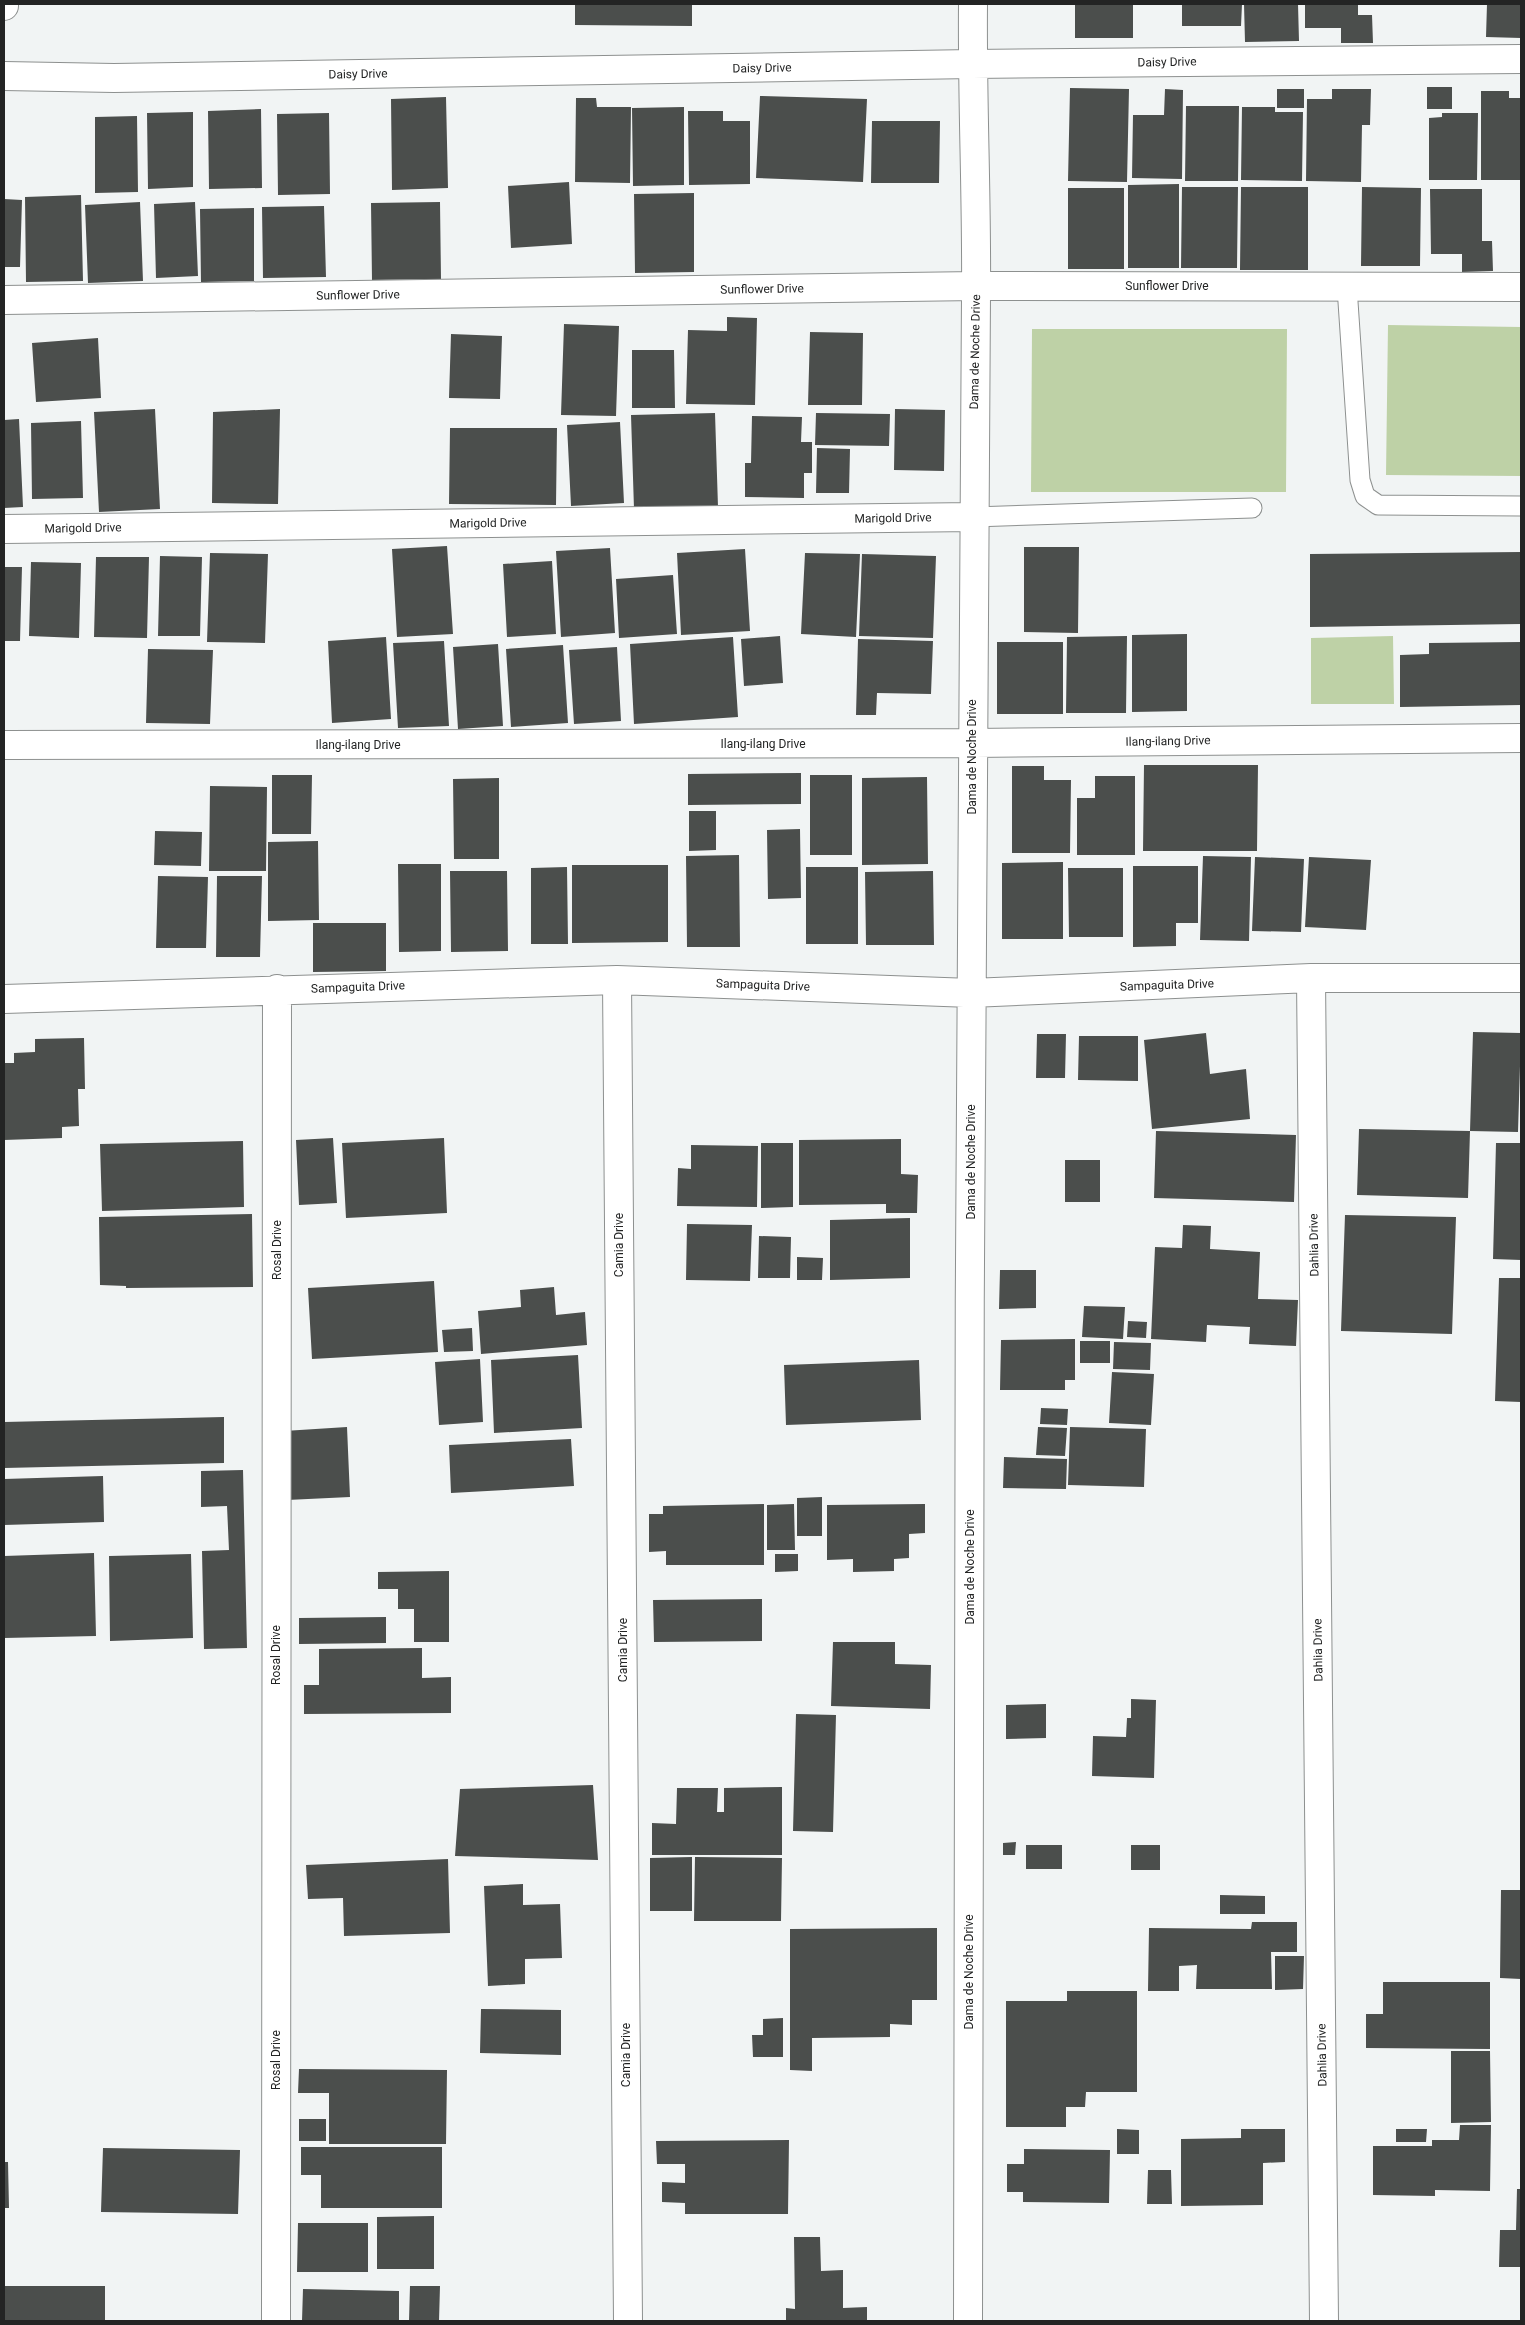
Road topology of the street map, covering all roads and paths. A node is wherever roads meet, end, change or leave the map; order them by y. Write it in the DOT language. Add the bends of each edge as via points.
graph roads {
  1 [pos="973,4"];
  2 [pos="1521,59"];
  3 [pos="972,64"];
  4 [pos="4,76"];
  5 [pos="976,286"];
  6 [pos="1347,287"];
  7 [pos="1521,287"];
  8 [pos="4,300"];
  9 [pos="1521,506"];
  10 [pos="1252,508"];
  11 [pos="973,517"];
  12 [pos="4,529"];
  13 [pos="1521,738"];
  14 [pos="973,743"];
  15 [pos="4,745"];
  16 [pos="1311,978"];
  17 [pos="1521,978"];
  18 [pos="617,980"];
  19 [pos="276,990"];
  20 [pos="971,993"];
  21 [pos="4,999"];
  22 [pos="276,2321"];
  23 [pos="628,2321"];
  24 [pos="968,2321"];
  25 [pos="1324,2321"];
  1 -- 3 [label="street, Dama de Noche Drive"];
  2 -- 3 [label="street, Daisy Drive"];
  3 -- 4 [label="street, Daisy Drive" via="114,78"];
  3 -- 5 [label="street, Dama de Noche Drive"];
  5 -- 6 [label="street, Sunflower Drive"];
  5 -- 8 [label="street, Sunflower Drive"];
  5 -- 11 [label="street, Dama de Noche Drive"];
  6 -- 7 [label="street, Sunflower Drive"];
  6 -- 9 [label="lane" via="1360,480 1365,496 1378,505"];
  10 -- 11 [label="lane"];
  11 -- 12 [label="street, Marigold Drive"];
  11 -- 14 [label="street, Dama de Noche Drive"];
  13 -- 14 [label="street, Ilang-ilang Drive"];
  14 -- 15 [label="street, Ilang-ilang Drive"];
  14 -- 20 [label="street, Dama de Noche Drive"];
  16 -- 17 [label="street, Sampaguita Drive"];
  16 -- 20 [label="street, Sampaguita Drive"];
  16 -- 25 [label="street, Dahlia Drive"];
  18 -- 19 [label="street, Sampaguita Drive"];
  18 -- 20 [label="street, Sampaguita Drive"];
  18 -- 23 [label="street, Camia Drive"];
  19 -- 21 [label="street, Sampaguita Drive"];
  19 -- 22 [label="street, Rosal Drive"];
  20 -- 24 [label="street, Dama de Noche Drive"];
}
